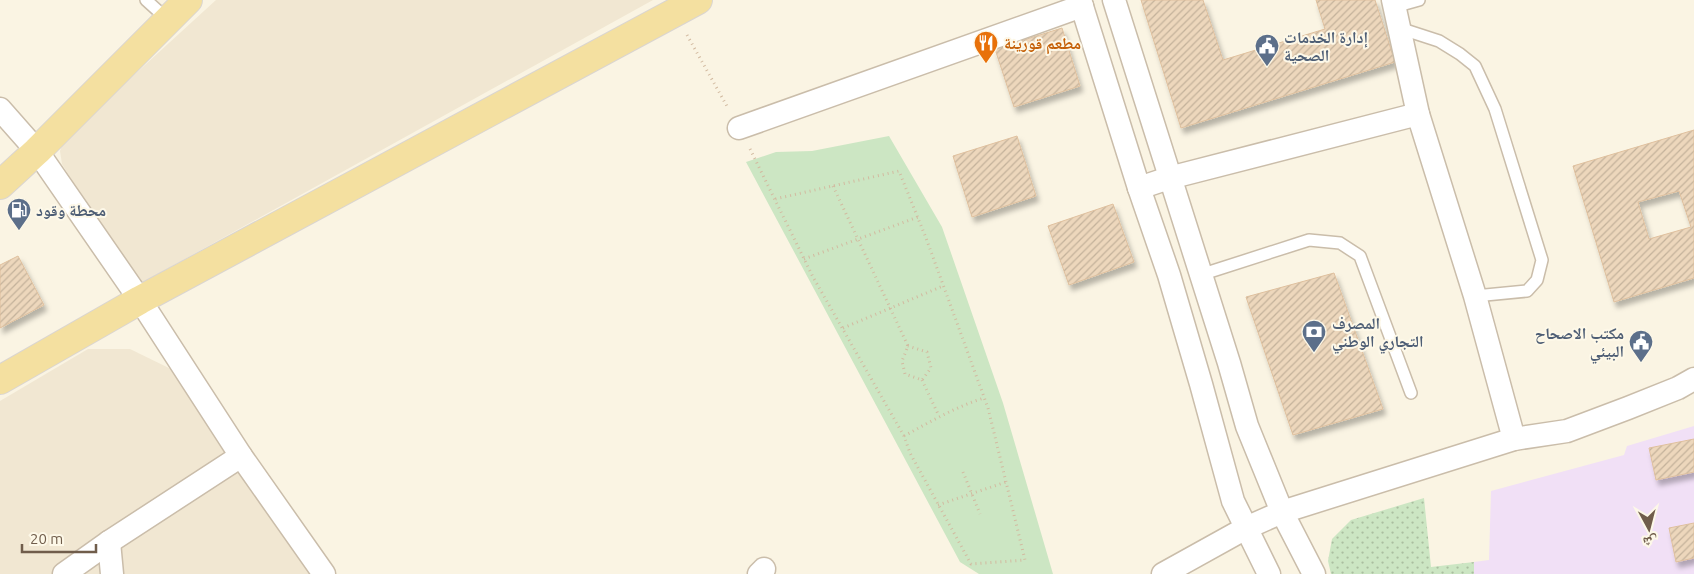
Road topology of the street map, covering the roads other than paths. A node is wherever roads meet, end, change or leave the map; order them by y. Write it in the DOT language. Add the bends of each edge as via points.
graph roads {
  1 [pos="146,0"];
  2 [pos="188,0"];
  3 [pos="698,0"];
  4 [pos="1114,0"];
  5 [pos="1419,0"];
  6 [pos="1081,3"];
  7 [pos="1395,12"];
  8 [pos="167,19"];
  9 [pos="0,109"];
  10 [pos="1418,114"];
  11 [pos="739,128"];
  12 [pos="37,151"];
  13 [pos="1170,178"];
  14 [pos="0,185"];
  15 [pos="1139,188"];
  16 [pos="1200,275"];
  17 [pos="1475,296"];
  18 [pos="140,300"];
  19 [pos="1694,379"];
  20 [pos="0,380"];
  21 [pos="1411,393"];
  22 [pos="1514,439"];
  23 [pos="241,456"];
  24 [pos="1282,512"];
  25 [pos="1246,528"];
  26 [pos="109,542"];
  27 [pos="323,573"];
  28 [pos="64,574"];
  29 [pos="112,574"];
  30 [pos="1162,574"];
  31 [pos="1270,574"];
  32 [pos="1314,574"];
  1 -- 8 [label="lane"];
  2 -- 8 [label="main road"];
  3 -- 18 [label="main road"];
  4 -- 13 [label="street"];
  5 -- 7 [label="lane"];
  6 -- 11 [label="street"];
  6 -- 15 [label="street"];
  7 -- 10 [label="street"];
  7 -- 17 [label="lane" via="1475,66 1496,109 1542,260 1537,280 1527,291"];
  8 -- 12 [label="main road"];
  9 -- 12 [label="street"];
  10 -- 13 [label="street"];
  10 -- 17 [label="street"];
  12 -- 14 [label="main road"];
  12 -- 18 [label="street"];
  13 -- 15 [label="street"];
  13 -- 16 [label="street"];
  15 -- 25 [label="street" via="1202,384 1233,501"];
  16 -- 21 [label="lane" via="1309,240 1340,243 1360,256"];
  16 -- 24 [label="street" via="1247,426"];
  17 -- 22 [label="street"];
  18 -- 20 [label="main road"];
  18 -- 23 [label="street"];
  19 -- 22 [label="street" via="1567,431"];
  22 -- 24 [label="street"];
  23 -- 26 [label="street"];
  23 -- 27 [label="street"];
  24 -- 25 [label="street"];
  24 -- 32 [label="street"];
  25 -- 30 [label="street"];
  25 -- 31 [label="street"];
  26 -- 28 [label="street"];
  26 -- 29 [label="street"];
}
